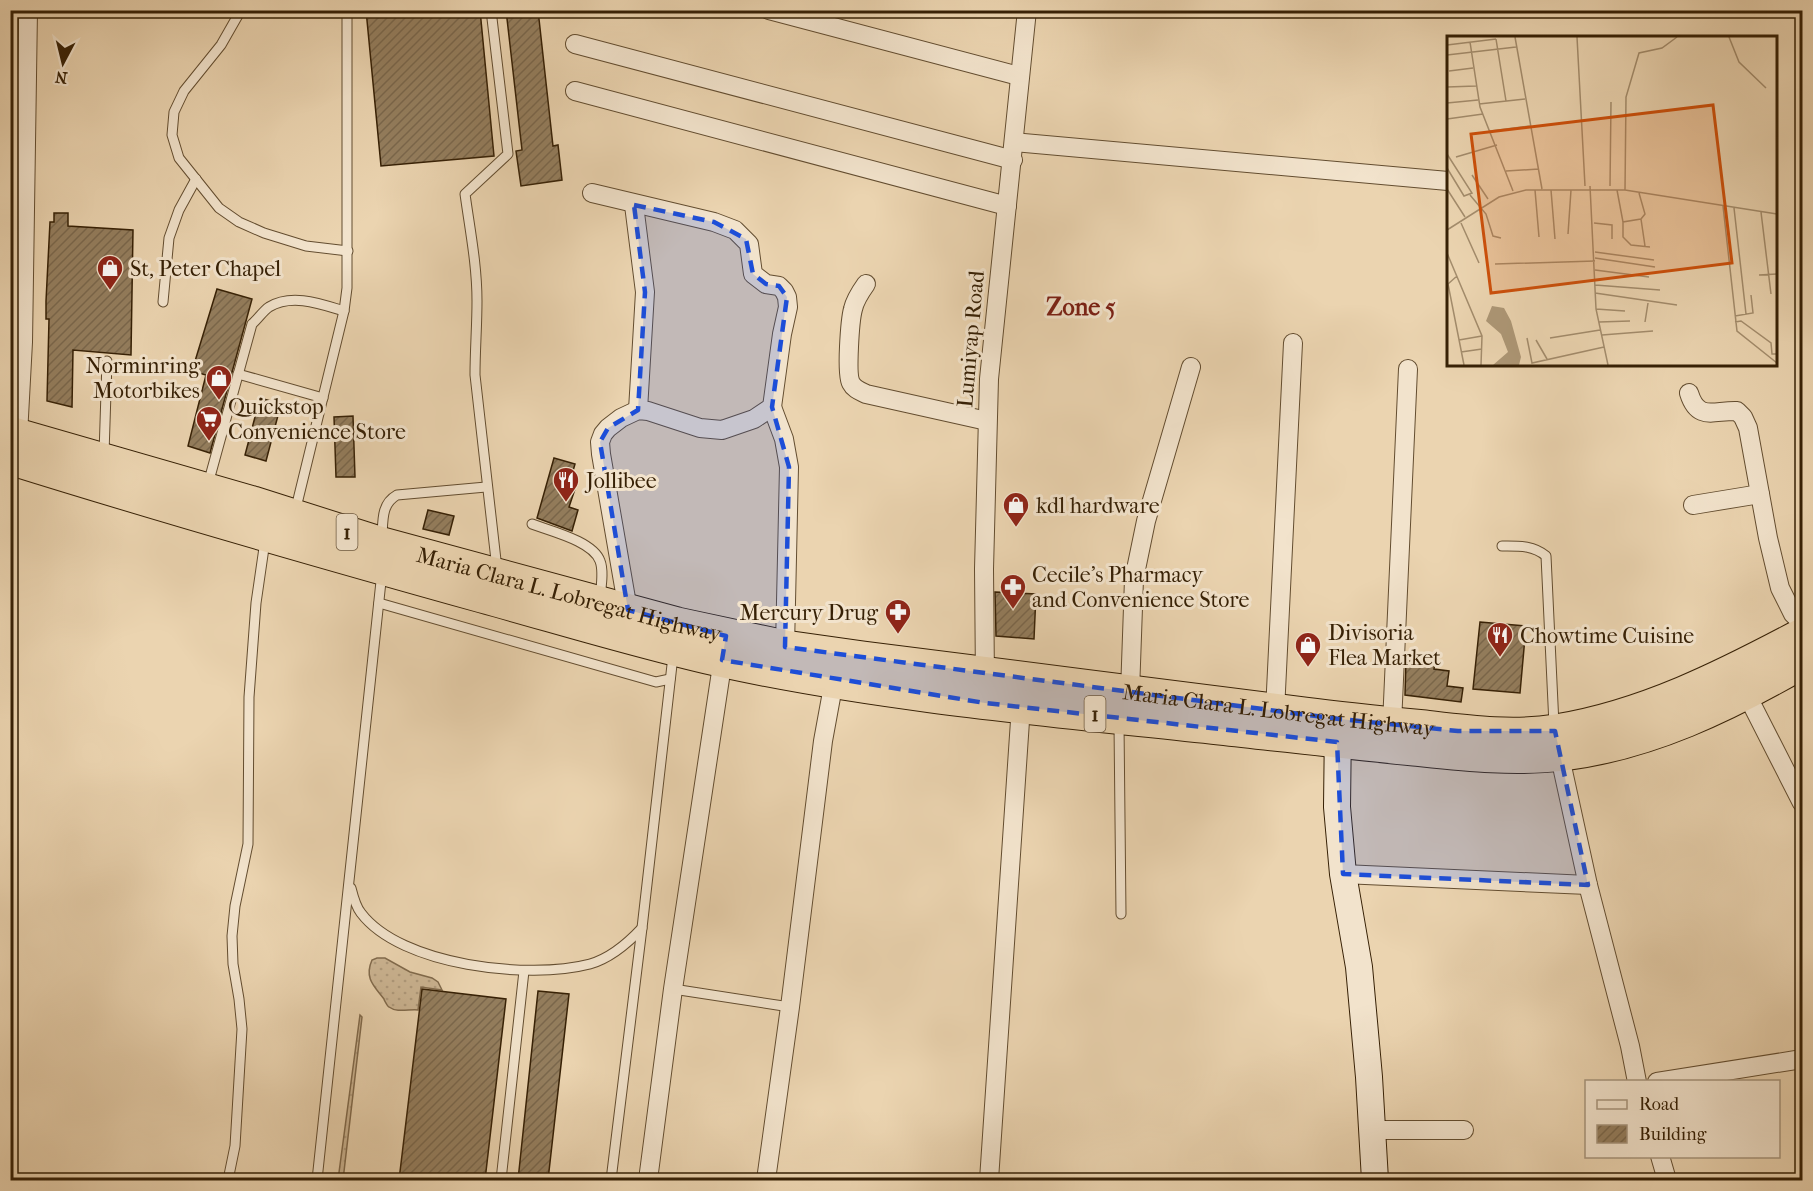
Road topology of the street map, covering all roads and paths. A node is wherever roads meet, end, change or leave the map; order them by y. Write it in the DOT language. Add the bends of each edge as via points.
graph roads {
  1 [pos="28,10"];
  2 [pos="241,10"];
  3 [pos="347,10"];
  4 [pos="492,10"];
  5 [pos="770,10"];
  6 [pos="1027,10"];
  7 [pos="575,44"];
  8 [pos="1018,76"];
  9 [pos="574,91"];
  10 [pos="1013,151"];
  11 [pos="196,179"];
  12 [pos="1447,181"];
  13 [pos="592,193"];
  14 [pos="634,205"];
  15 [pos="1007,206"];
  16 [pos="348,251"];
  17 [pos="866,284"];
  18 [pos="164,302"];
  19 [pos="344,311"];
  20 [pos="16,342"];
  21 [pos="1293,343"];
  22 [pos="107,361"];
  23 [pos="1191,367"];
  24 [pos="1408,369"];
  25 [pos="238,374"];
  26 [pos="1689,393"];
  27 [pos="323,398"];
  28 [pos="772,407"];
  29 [pos="638,410"];
  30 [pos="987,421"];
  31 [pos="14,446"];
  32 [pos="104,460"];
  33 [pos="486,487"];
  34 [pos="207,489"];
  35 [pos="1760,494"];
  36 [pos="1693,505"];
  37 [pos="294,516"];
  38 [pos="532,524"];
  39 [pos="266,536"];
  40 [pos="1502,546"];
  41 [pos="382,556"];
  42 [pos="497,574"];
  43 [pos="379,603"];
  44 [pos="614,606"];
  45 [pos="1803,623"];
  46 [pos="1803,635"];
  47 [pos="674,644"];
  48 [pos="785,647"];
  49 [pos="724,648"];
  50 [pos="1803,662"];
  51 [pos="834,681"];
  52 [pos="985,688"];
  53 [pos="1746,693"];
  54 [pos="1125,704"];
  55 [pos="1021,706"];
  56 [pos="1275,711"];
  57 [pos="1392,724"];
  58 [pos="1338,730"];
  59 [pos="1557,743"];
  60 [pos="1803,803"];
  61 [pos="1343,874"];
  62 [pos="350,885"];
  63 [pos="1588,885"];
  64 [pos="1121,914"];
  65 [pos="642,928"];
  66 [pos="524,971"];
  67 [pos="673,989"];
  68 [pos="790,1007"];
  69 [pos="1803,1059"];
  70 [pos="1637,1080"];
  71 [pos="1670,1080"];
  72 [pos="1373,1130"];
  73 [pos="1464,1130"];
  74 [pos="1661,1158"];
  75 [pos="228,1180"];
  76 [pos="317,1180"];
  77 [pos="501,1180"];
  78 [pos="611,1180"];
  79 [pos="648,1180"];
  80 [pos="766,1180"];
  81 [pos="989,1180"];
  82 [pos="1375,1180"];
  83 [pos="1667,1180"];
  1 -- 20 [label="street"];
  2 -- 11 [label="lane" via="221,45 184,91 174,112 172,135 179,158"];
  3 -- 16 [label="lane"];
  4 -- 33 [label="lane" via="508,154 465,194 476,269 475,375"];
  5 -- 8 [label="street"];
  6 -- 8 [label="street, Lumiyap Road"];
  7 -- 10 [label="street"];
  8 -- 10 [label="street, Lumiyap Road"];
  9 -- 15 [label="street"];
  10 -- 12 [label="street"];
  10 -- 15 [label="street, Lumiyap Road"];
  11 -- 16 [label="lane" via="219,208 239,222 306,246"];
  11 -- 18 [label="lane" via="169,238"];
  13 -- 14 [label="street"];
  14 -- 28 [label="street" via="735,230 749,244 753,274 784,291 788,308"];
  14 -- 29 [label="street" via="645,292"];
  15 -- 30 [label="street, Lumiyap Road"];
  16 -- 19 [label="lane"];
  17 -- 30 [label="street" via="852,309 848,372 856,390"];
  19 -- 25 [label="lane" via="308,301 283,301 269,308 252,324"];
  19 -- 27 [label="lane"];
  20 -- 31 [label="street"];
  21 -- 56 [label="street"];
  22 -- 32 [label="lane"];
  23 -- 54 [label="street" via="1146,521 1134,579"];
  24 -- 57 [label="street"];
  25 -- 27 [label="lane"];
  25 -- 34 [label="lane"];
  26 -- 35 [label="street" via="1693,406 1701,412 1737,411 1743,417"];
  27 -- 37 [label="lane"];
  28 -- 29 [label="street" via="754,419 722,429 700,428"];
  28 -- 48 [label="street" via="789,467"];
  29 -- 44 [label="street" via="608,428 600,442"];
  30 -- 52 [label="street, Lumiyap Road"];
  31 -- 32 [label="highway, Maria Clara L. Lobregat Highway / 1"];
  31 -- 39 [label="highway, Maria Clara L. Lobregat Highway / 1"];
  32 -- 34 [label="highway, Maria Clara L. Lobregat Highway / 1"];
  33 -- 41 [label="lane" via="397,495 386,504 383,515"];
  33 -- 42 [label="lane"];
  34 -- 37 [label="highway, Maria Clara L. Lobregat Highway / 1"];
  35 -- 36 [label="street"];
  35 -- 45 [label="street" via="1780,588 1793,614"];
  37 -- 41 [label="highway, Maria Clara L. Lobregat Highway / 1"];
  38 -- 44 [label="lane" via="590,548 602,563"];
  39 -- 41 [label="highway, Maria Clara L. Lobregat Highway / 1"];
  39 -- 75 [label="lane" via="249,697 248,844 232,936 242,1029 235,1146"];
  40 -- 59 [label="lane" via="1526,546 1539,549 1546,556"];
  41 -- 42 [label="highway, Maria Clara L. Lobregat Highway / 1"];
  41 -- 43 [label="lane"];
  41 -- 47 [label="highway, Maria Clara L. Lobregat Highway / 1"];
  42 -- 44 [label="highway, Maria Clara L. Lobregat Highway / 1"];
  43 -- 47 [label="lane" via="656,682"];
  43 -- 62 [label="lane"];
  44 -- 47 [label="highway, Maria Clara L. Lobregat Highway / 1"];
  46 -- 59 [label="highway, Maria Clara L. Lobregat Highway / 1" via="1725,675 1662,702 1605,720"];
  47 -- 49 [label="highway, Maria Clara L. Lobregat Highway / 1"];
  47 -- 65 [label="lane"];
  48 -- 49 [label="highway, Maria Clara L. Lobregat Highway / 1"];
  48 -- 52 [label="highway, Maria Clara L. Lobregat Highway / 1"];
  49 -- 51 [label="highway, Maria Clara L. Lobregat Highway / 1"];
  49 -- 67 [label="street"];
  50 -- 53 [label="highway, Maria Clara L. Lobregat Highway / 1"];
  51 -- 52 [label="highway, Maria Clara L. Lobregat Highway / 1"];
  51 -- 68 [label="street"];
  52 -- 54 [label="highway, Maria Clara L. Lobregat Highway / 1"];
  52 -- 55 [label="highway, Maria Clara L. Lobregat Highway / 1"];
  53 -- 59 [label="highway, Maria Clara L. Lobregat Highway / 1" via="1655,733 1623,742"];
  53 -- 60 [label="street"];
  54 -- 55 [label="highway, Maria Clara L. Lobregat Highway / 1"];
  54 -- 56 [label="highway, Maria Clara L. Lobregat Highway / 1"];
  54 -- 58 [label="highway, Maria Clara L. Lobregat Highway / 1"];
  54 -- 64 [label="lane"];
  55 -- 81 [label="street"];
  56 -- 58 [label="highway, Maria Clara L. Lobregat Highway / 1"];
  57 -- 58 [label="highway, Maria Clara L. Lobregat Highway / 1"];
  57 -- 59 [label="highway, Maria Clara L. Lobregat Highway / 1"];
  58 -- 59 [label="highway, Maria Clara L. Lobregat Highway / 1" via="1481,756"];
  58 -- 61 [label="street" via="1337,807"];
  59 -- 63 [label="street"];
  61 -- 63 [label="street"];
  61 -- 72 [label="street" via="1359,967"];
  62 -- 66 [label="lane" via="359,912 379,932 418,952 483,967"];
  62 -- 76 [label="lane"];
  63 -- 70 [label="street"];
  65 -- 66 [label="lane" via="624,948 591,964"];
  65 -- 78 [label="lane"];
  66 -- 77 [label="lane"];
  67 -- 68 [label="lane"];
  67 -- 79 [label="street"];
  68 -- 80 [label="street"];
  69 -- 71 [label="street"];
  72 -- 73 [label="street"];
  72 -- 82 [label="street"];
  74 -- 83 [label="street"];
}
